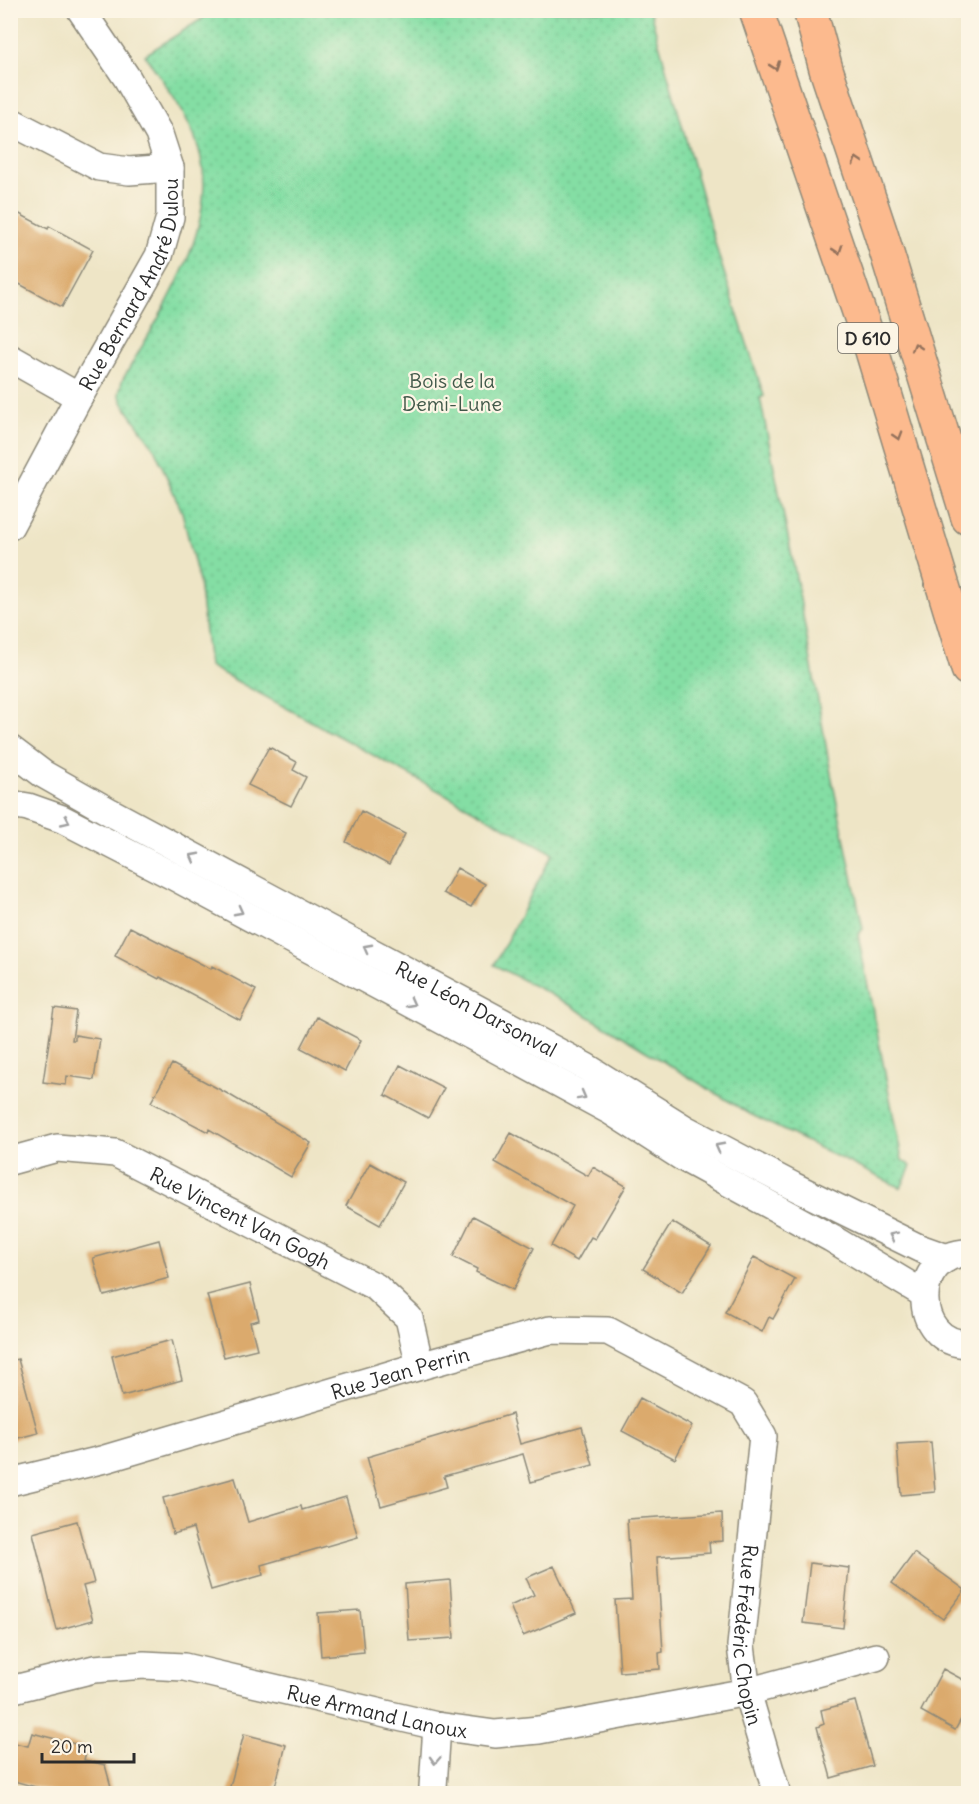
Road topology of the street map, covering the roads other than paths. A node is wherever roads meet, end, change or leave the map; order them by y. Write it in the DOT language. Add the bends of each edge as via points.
graph roads {
  1 [pos="81,10"];
  2 [pos="756,10"];
  3 [pos="802,10"];
  4 [pos="810,10"];
  5 [pos="826,69"];
  6 [pos="10,121"];
  7 [pos="170,168"];
  8 [pos="10,358"];
  9 [pos="80,397"];
  10 [pos="969,518"];
  11 [pos="10,526"];
  12 [pos="969,669"];
  13 [pos="10,749"];
  14 [pos="10,804"];
  15 [pos="10,1161"];
  16 [pos="958,1256"];
  17 [pos="924,1294"];
  18 [pos="969,1344"];
  19 [pos="420,1366"];
  20 [pos="763,1436"];
  21 [pos="10,1482"];
  22 [pos="876,1657"];
  23 [pos="10,1690"];
  24 [pos="747,1692"];
  25 [pos="437,1726"];
  26 [pos="435,1794"];
  27 [pos="777,1794"];
  1 -- 7 [label="street, Rue Bernard André Dulou" via="159,134"];
  2 -- 12 [label="highway, D 610, one-way" via="870,344"];
  3 -- 5 [label="highway, D 610"];
  4 -- 5 [label="highway"];
  10 -- 5 [label="highway, D 610, one-way"];
  6 -- 7 [label="street" via="99,167 129,171"];
  7 -- 9 [label="street, Rue Bernard André Dulou" via="170,217 159,256"];
  8 -- 9 [label="street"];
  9 -- 11 [label="street, Rue Bernard André Dulou"];
  16 -- 13 [label="street, Rue Léon Darsonval, one-way" via="920,1248 685,1129 586,1066 110,812 43,774"];
  14 -- 17 [label="street, Rue Léon Darsonval, one-way" via="62,819 174,876 609,1110 682,1157"];
  15 -- 19 [label="street, Rue Vincent Van Gogh" via="57,1148 115,1153 376,1287 409,1318"];
  16 -- 17 [label="street" via="936,1268 927,1280"];
  17 -- 18 [label="street" via="925,1309 939,1333"];
  19 -- 20 [label="street, Rue Jean Perrin" via="550,1330 608,1331 743,1403"];
  19 -- 21 [label="street, Rue Jean Perrin" via="105,1459"];
  20 -- 24 [label="street, Rue Frédéric Chopin" via="741,1646"];
  22 -- 24 [label="street, Rue Armand Lanoux"];
  23 -- 25 [label="street, Rue Armand Lanoux" via="94,1669 184,1667"];
  24 -- 25 [label="street, Rue Armand Lanoux" via="538,1730 495,1734"];
  24 -- 27 [label="street, Rue Frédéric Chopin"];
  25 -- 26 [label="street, one-way"];
}
